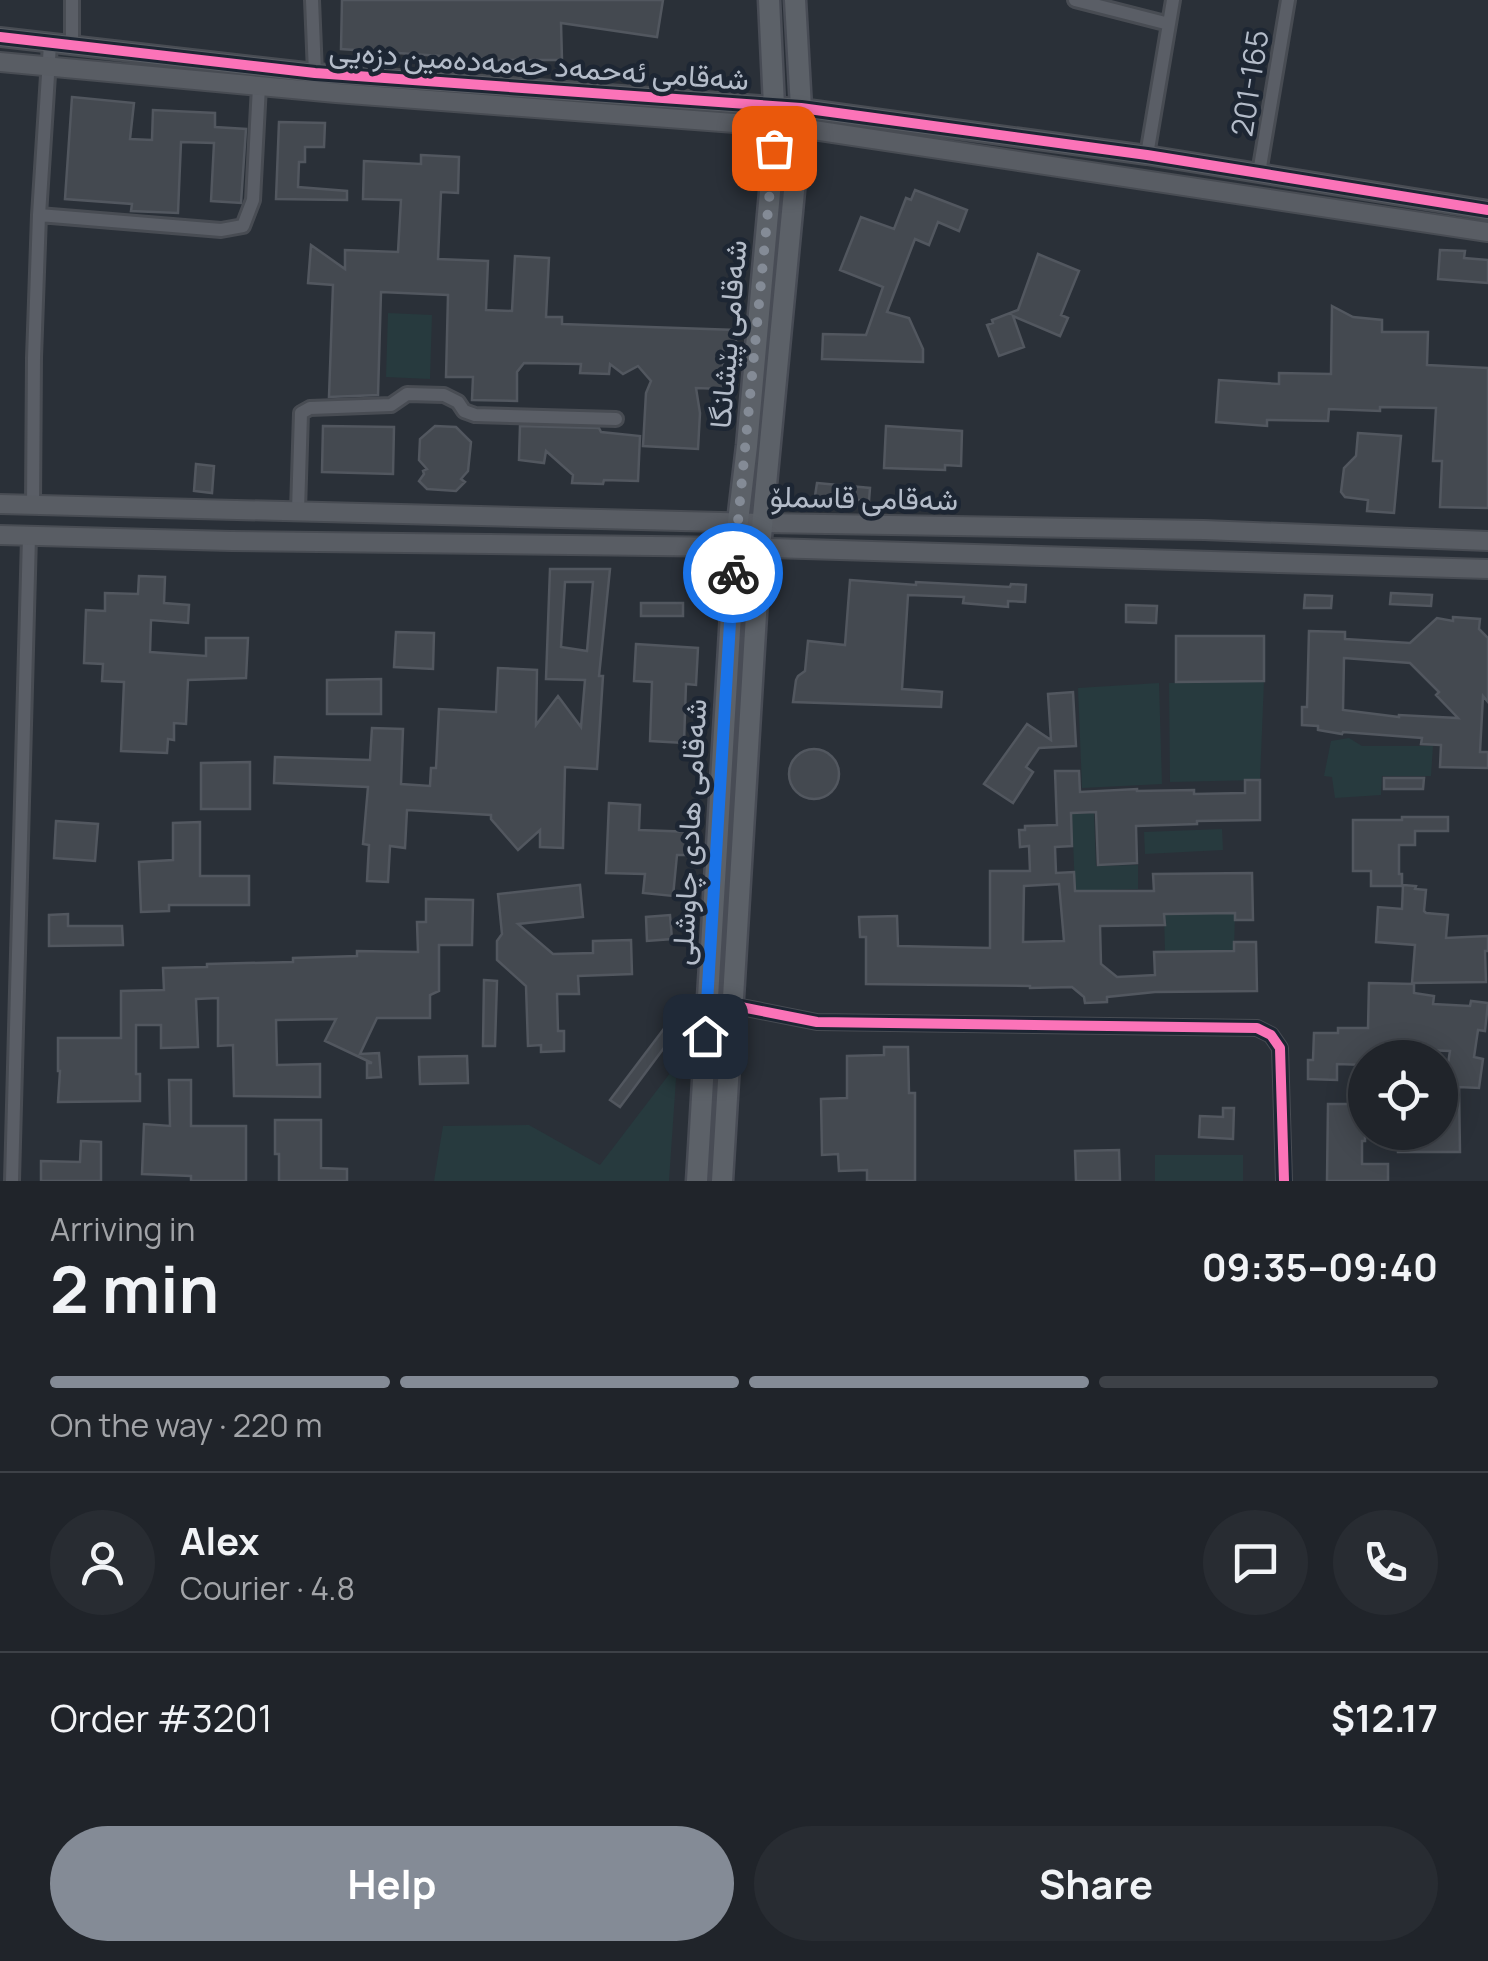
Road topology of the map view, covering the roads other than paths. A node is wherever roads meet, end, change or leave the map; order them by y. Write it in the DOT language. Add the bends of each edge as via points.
graph roads {
  1 [pos="72,0"];
  2 [pos="312,0"];
  3 [pos="769,0"];
  4 [pos="795,0"];
  5 [pos="1075,0"];
  6 [pos="1173,0"];
  7 [pos="1288,0"];
  8 [pos="1169,24"];
  9 [pos="0,37"];
  10 [pos="50,44"];
  11 [pos="72,46"];
  12 [pos="0,62"];
  13 [pos="47,66"];
  14 [pos="315,74"];
  15 [pos="800,84"];
  16 [pos="259,86"];
  17 [pos="775,106"];
  18 [pos="800,128"];
  19 [pos="774,148"];
  20 [pos="1147,155"];
  21 [pos="1259,173"];
  22 [pos="1488,210"];
  23 [pos="39,215"];
  24 [pos="1488,232"];
  25 [pos="616,419"];
  26 [pos="0,504"];
  27 [pos="33,505"];
  28 [pos="233,510"];
  29 [pos="298,511"];
  30 [pos="737,522"];
  31 [pos="762,523"];
  32 [pos="0,535"];
  33 [pos="29,536"];
  34 [pos="231,541"];
  35 [pos="1488,541"];
  36 [pos="735,547"];
  37 [pos="760,548"];
  38 [pos="1488,569"];
  39 [pos="738,917"];
  40 [pos="712,918"];
  41 [pos="736,952"];
  42 [pos="710,954"];
  43 [pos="731,1005"];
  44 [pos="12,1176"];
  45 [pos="697,1181"];
  46 [pos="722,1181"];
  47 [pos="1284,1181"];
  1 -- 11 [label="street"];
  2 -- 14 [label="street"];
  3 -- 17 [label="main road, شەقامی پێشانگا"];
  4 -- 15 [label="main road, شەقامی پێشانگا"];
  5 -- 8 [label="street"];
  6 -- 8 [label="street"];
  7 -- 21 [label="street, 201-165"];
  8 -- 20 [label="street"];
  9 -- 10 [label="main road, شەقامی ئەحمەد حەمەدەمین دزەیی"];
  10 -- 11 [label="main road, شەقامی ئەحمەد حەمەدەمین دزەیی"];
  10 -- 13 [label="street"];
  11 -- 14 [label="main road, شەقامی ئەحمەد حەمەدەمین دزەیی"];
  12 -- 13 [label="main road, شەقامی ئەحمەد حەمەدەمین دزەیی"];
  13 -- 16 [label="main road, شەقامی ئەحمەد حەمەدەمین دزەیی"];
  13 -- 23 [label="street"];
  14 -- 17 [label="main road, شەقامی ئەحمەد حەمەدەمین دزەیی"];
  15 -- 17 [label="main road"];
  15 -- 18 [label="main road, شەقامی پێشانگا"];
  16 -- 17 [label="main road, شەقامی ئەحمەد حەمەدەمین دزەیی"];
  16 -- 23 [label="street" via="253,200 243,226 221,230"];
  17 -- 18 [label="main road, شەقامی ئەحمەد حەمەدەمین دزەیی"];
  17 -- 19 [label="main road, شەقامی پێشانگا"];
  18 -- 19 [label="main road" via="794,140 784,138"];
  18 -- 20 [label="main road, شەقامی ئەحمەد حەمەدەمین دزەیی"];
  18 -- 24 [label="main road, شەقامی ئەحمەد حەمەدەمین دزەیی"];
  18 -- 31 [label="main road, شەقامی پێشانگا"];
  19 -- 30 [label="main road, شەقامی پێشانگا"];
  20 -- 21 [label="main road, شەقامی ئەحمەد حەمەدەمین دزەیی"];
  21 -- 22 [label="main road, شەقامی ئەحمەد حەمەدەمین دزەیی"];
  23 -- 27 [label="street"];
  25 -- 29 [label="street" via="476,416 444,395 310,408 301,413"];
  26 -- 27 [label="main road, شەقامی قاسملۆ"];
  27 -- 28 [label="main road, شەقامی قاسملۆ"];
  28 -- 29 [label="main road, شەقامی قاسملۆ"];
  28 -- 34 [label="main road"];
  29 -- 30 [label="main road, شەقامی قاسملۆ"];
  30 -- 31 [label="main road, شەقامی قاسملۆ"];
  30 -- 36 [label="main road, شەقامی پێشانگا"];
  31 -- 35 [label="main road, شەقامی قاسملۆ"];
  31 -- 37 [label="main road, شەقامی پێشانگا"];
  32 -- 33 [label="main road, شەقامی قاسملۆ"];
  33 -- 34 [label="main road, شەقامی قاسملۆ"];
  33 -- 44 [label="street"];
  34 -- 36 [label="main road, شەقامی قاسملۆ"];
  36 -- 37 [label="main road, شەقامی قاسملۆ"];
  36 -- 40 [label="main road, شەقامی هادی چاوشلی"];
  37 -- 38 [label="main road, شەقامی قاسملۆ"];
  37 -- 39 [label="main road, شەقامی هادی چاوشلی"];
  39 -- 40 [label="main road"];
  39 -- 41 [label="main road, شەقامی هادی چاوشلی"];
  40 -- 42 [label="main road, شەقامی هادی چاوشلی"];
  41 -- 42 [label="main road"];
  41 -- 43 [label="main road, شەقامی هادی چاوشلی"];
  42 -- 45 [label="main road, شەقامی هادی چاوشلی"];
  43 -- 46 [label="main road, شەقامی هادی چاوشلی"];
  43 -- 47 [label="street" via="817,1022 1257,1028 1280,1048"];
}
